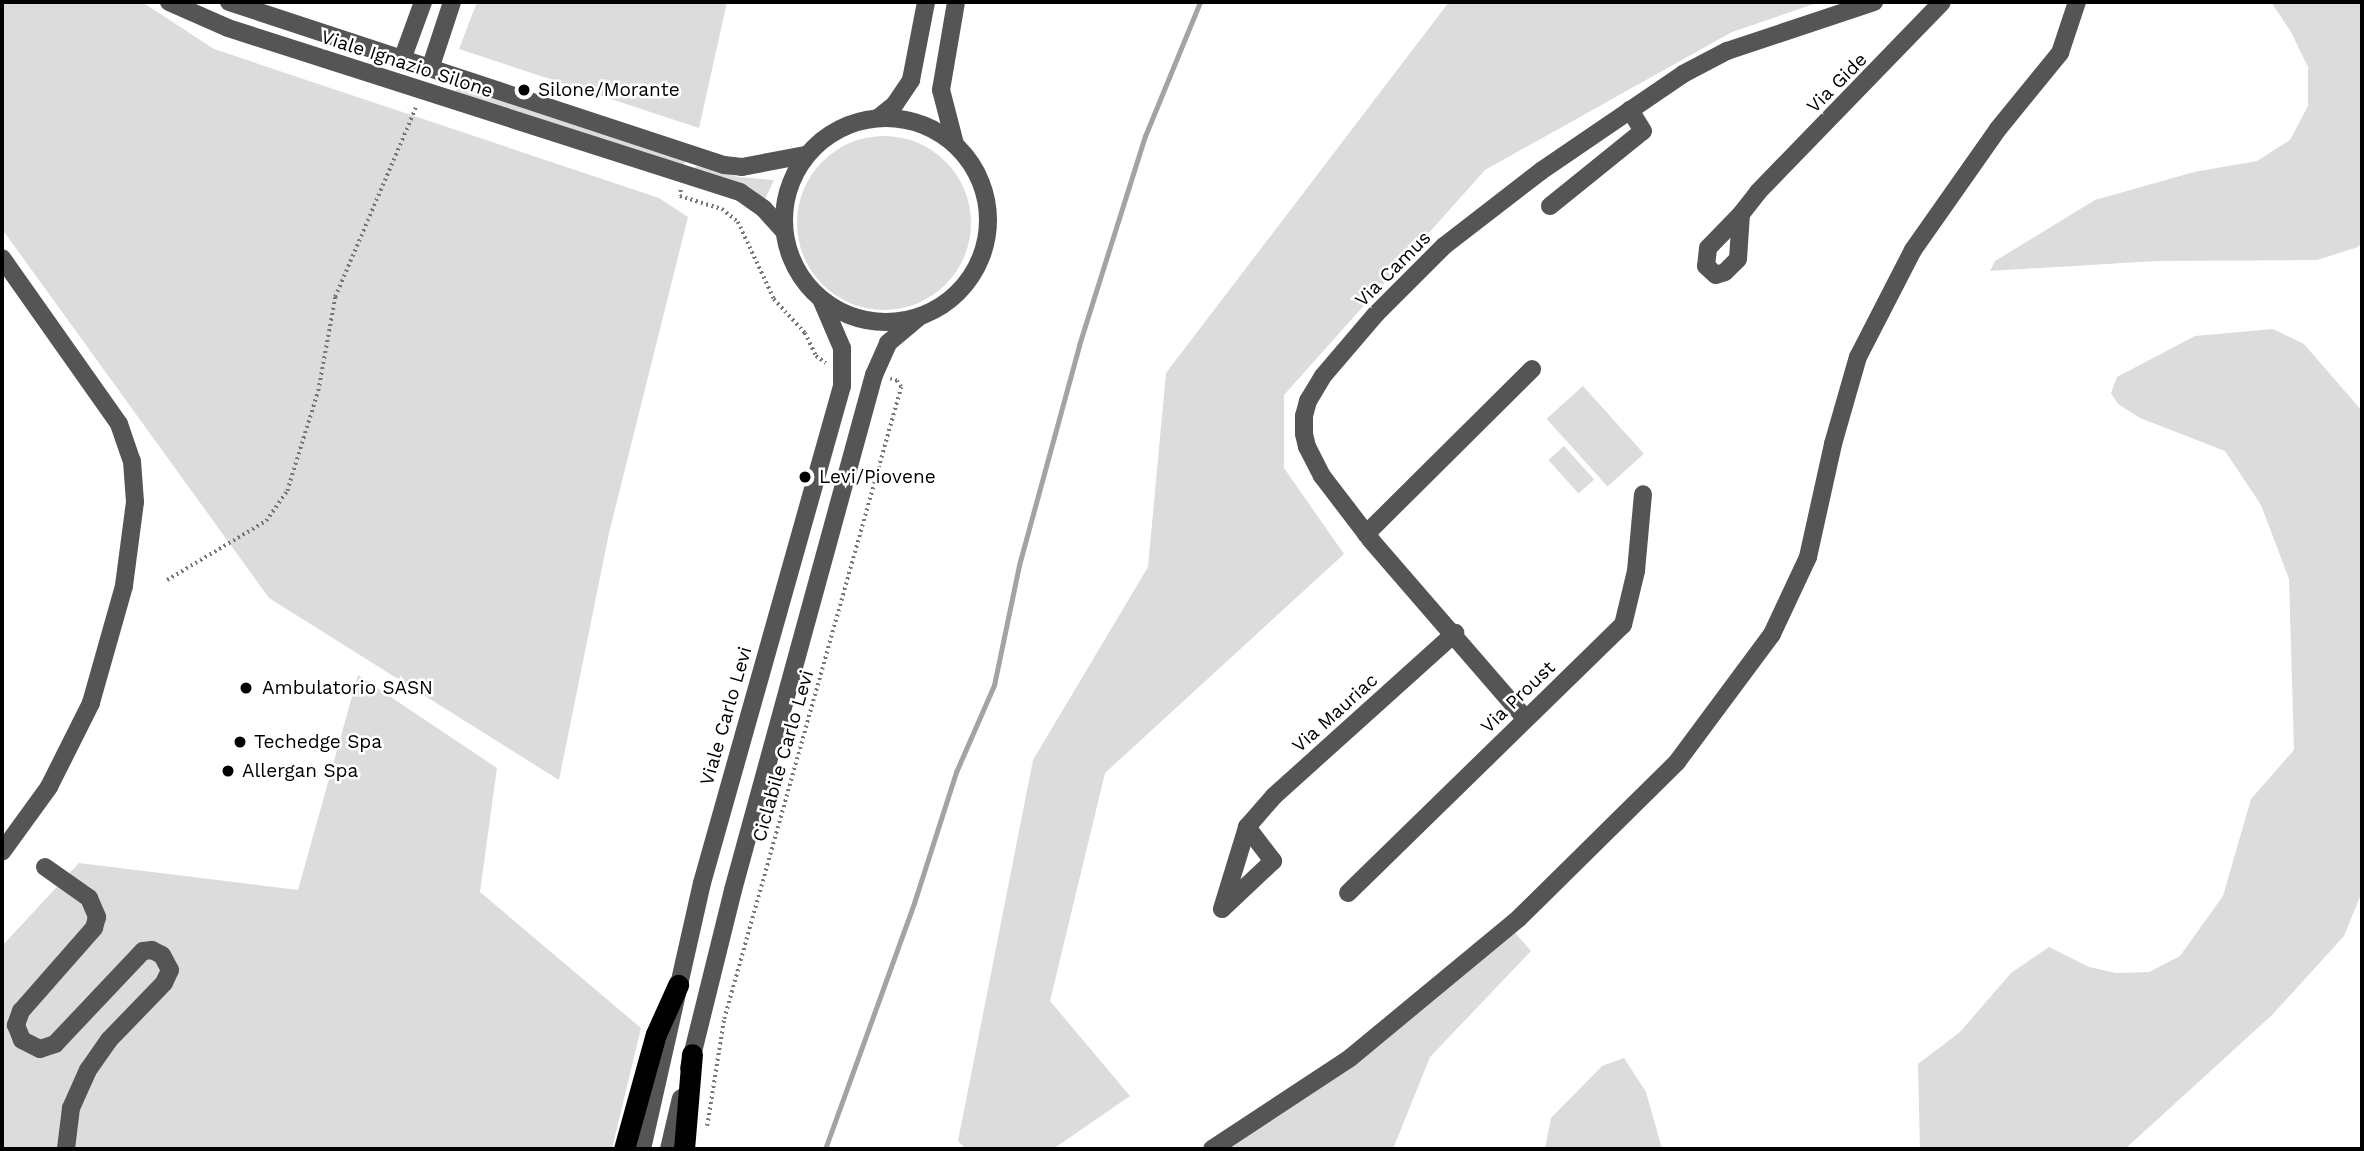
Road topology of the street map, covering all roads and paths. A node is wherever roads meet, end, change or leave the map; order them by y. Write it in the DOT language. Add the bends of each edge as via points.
graph roads {
  1 [pos="169,2"];
  2 [pos="229,2"];
  3 [pos="423,2"];
  4 [pos="453,2"];
  5 [pos="926,2"];
  6 [pos="956,2"];
  7 [pos="1874,2"];
  8 [pos="1942,2"];
  9 [pos="2062,2"];
  10 [pos="2076,2"];
  11 [pos="403,57"];
  12 [pos="432,66"];
  13 [pos="418,102"];
  14 [pos="1630,110"];
  15 [pos="878,118"];
  16 [pos="955,144"];
  17 [pos="806,155"];
  18 [pos="680,196"];
  19 [pos="1550,206"];
  20 [pos="1741,214"];
  21 [pos="784,231"];
  22 [pos="2,258"];
  23 [pos="821,299"];
  24 [pos="919,317"];
  25 [pos="828,363"];
  26 [pos="1532,369"];
  27 [pos="890,379"];
  28 [pos="1643,494"];
  29 [pos="1366,534"];
  30 [pos="167,580"];
  31 [pos="1454,633"];
  32 [pos="1525,718"];
  33 [pos="1247,827"];
  34 [pos="2,852"];
  35 [pos="45,867"];
  36 [pos="1348,893"];
  37 [pos="678,985"];
  38 [pos="692,1054"];
  39 [pos="707,1131"];
  40 [pos="66,1149"];
  41 [pos="624,1149"];
  42 [pos="642,1149"];
  43 [pos="669,1149"];
  44 [pos="684,1149"];
  45 [pos="1212,1149"];
  1 -- 21 [label="street, Viale Ignazio Silone" via="244,34 740,192"];
  2 -- 11 [label="street, Viale Ignazio Silone"];
  3 -- 11 [label="street"];
  4 -- 12 [label="street"];
  5 -- 15 [label="street" via="911,80 895,104"];
  6 -- 16 [label="street" via="941,90"];
  7 -- 14 [label="street, Via Camus" via="1727,51"];
  8 -- 20 [label="street, Via Gide"];
  9 -- 10 [label="street"];
  10 -- 45 [label="street" via="2060,53 1998,129 1913,250 1858,357 1808,557 1772,634 1677,762 1519,918 1350,1058"];
  11 -- 12 [label="street, Viale Ignazio Silone"];
  12 -- 17 [label="street, Viale Ignazio Silone" via="724,165 741,167"];
  13 -- 30 [label="path" via="335,297 318,391 287,491 266,521"];
  14 -- 19 [label="street" via="1643,131"];
  14 -- 29 [label="street, Via Camus" via="1444,246 1323,376 1304,416 1307,447 1322,476"];
  15 -- 16 [label="street" via="906,119 932,128"];
  15 -- 17 [label="street" via="835,131"];
  16 -- 24 [label="street" via="969,160 986,199 986,241 969,280 955,296"];
  17 -- 21 [label="street" via="790,184"];
  18 -- 25 [label="path" via="722,209 738,222 774,299 805,333 816,356"];
  21 -- 23 [label="street" via="796,269"];
  22 -- 34 [label="street" via="119,424 132,461 135,502 124,586 91,703 49,787"];
  23 -- 24 [label="street" via="848,315 878,322"];
  23 -- 37 [label="street, Viale Carlo Levi" via="842,348 842,386 719,820"];
  24 -- 38 [label="street" via="888,343 874,375"];
  26 -- 29 [label="street"];
  27 -- 39 [label="path, Ciclabile Carlo Levi" via="901,387 724,1019"];
  28 -- 32 [label="street, Via Proust" via="1636,570 1623,625"];
  29 -- 31 [label="street, Via Camus"];
  31 -- 32 [label="street, Via Camus"];
  31 -- 33 [label="street, Via Mauriac" via="1274,796"];
  32 -- 36 [label="street, Via Proust"];
  35 -- 40 [label="street" via="89,898 97,917 94,928 21,1011 16,1025 22,1040 40,1049 55,1044 143,951 162,955 170,970 88,1070 68,1118"];
  37 -- 41 [label="highway" via="656,1034"];
  37 -- 42 [label="street, Viale Carlo Levi"];
  38 -- 43 [label="street"];
  38 -- 44 [label="highway"];
}
